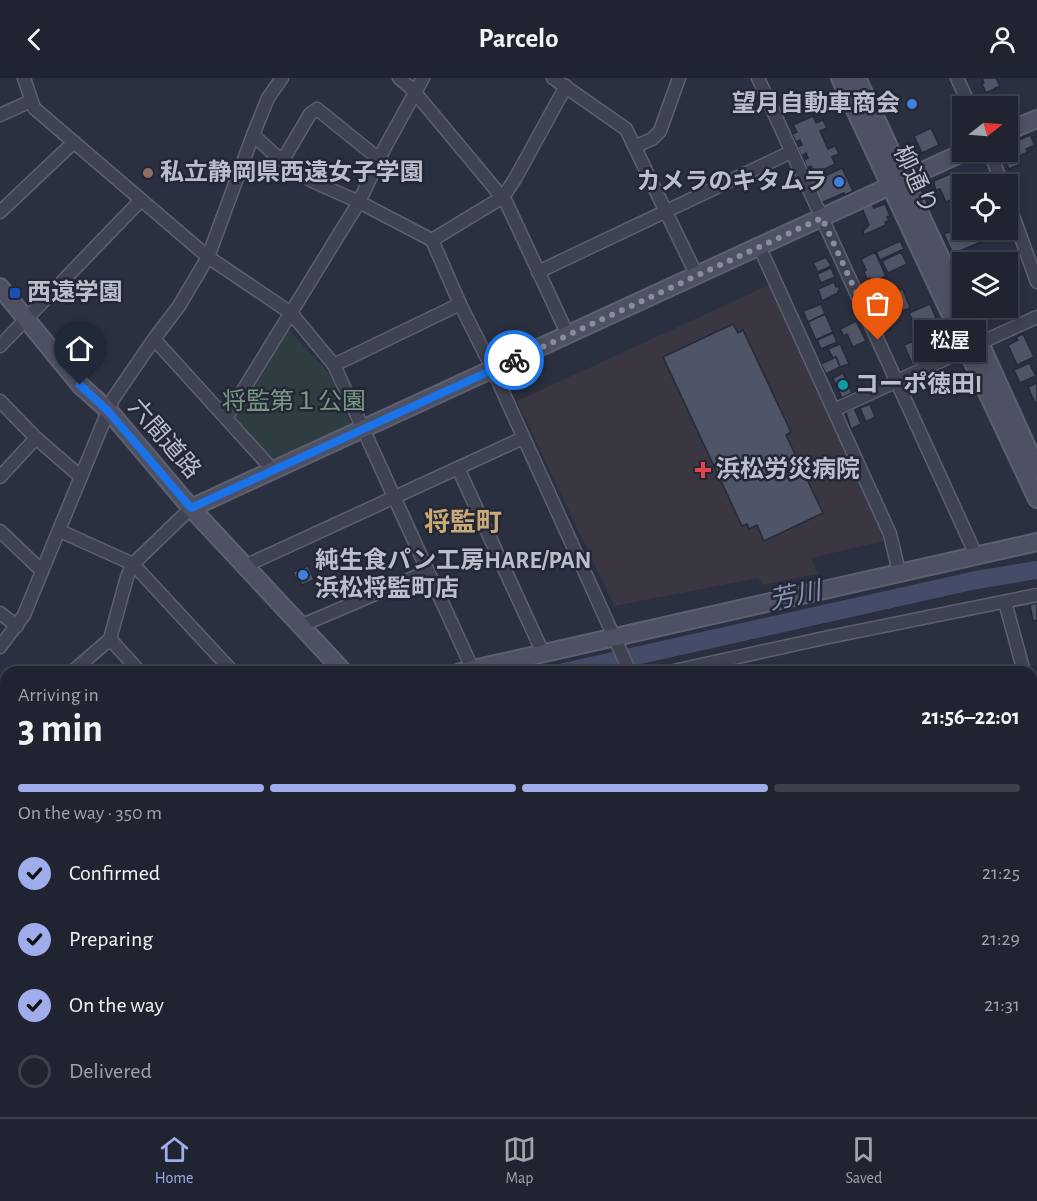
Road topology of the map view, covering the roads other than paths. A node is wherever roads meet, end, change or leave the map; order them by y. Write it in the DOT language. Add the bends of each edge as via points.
graph roads {
  1 [pos="24,78"];
  2 [pos="282,78"];
  3 [pos="399,78"];
  4 [pos="423,78"];
  5 [pos="553,78"];
  6 [pos="679,78"];
  7 [pos="758,78"];
  8 [pos="840,78"];
  9 [pos="857,78"];
  10 [pos="957,78"];
  11 [pos="566,86"];
  12 [pos="415,93"];
  13 [pos="965,96"];
  14 [pos="31,101"];
  15 [pos="0,115"];
  16 [pos="1037,119"];
  17 [pos="1018,127"];
  18 [pos="252,135"];
  19 [pos="74,142"];
  20 [pos="636,146"];
  21 [pos="791,152"];
  22 [pos="952,157"];
  23 [pos="379,159"];
  24 [pos="283,160"];
  25 [pos="897,182"];
  26 [pos="502,197"];
  27 [pos="141,200"];
  28 [pos="358,202"];
  29 [pos="667,211"];
  30 [pos="0,212"];
  31 [pos="822,218"];
  32 [pos="1018,230"];
  33 [pos="432,240"];
  34 [pos="759,246"];
  35 [pos="208,257"];
  36 [pos="538,272"];
  37 [pos="696,274"];
  38 [pos="1037,282"];
  39 [pos="952,286"];
  40 [pos="0,287"];
  41 [pos="460,304"];
  42 [pos="291,313"];
  43 [pos="966,318"];
  44 [pos="1037,318"];
  45 [pos="26,320"];
  46 [pos="568,335"];
  47 [pos="154,339"];
  48 [pos="0,346"];
  49 [pos="974,346"];
  50 [pos="334,365"];
  51 [pos="493,370"];
  52 [pos="897,381"];
  53 [pos="0,401"];
  54 [pos="834,410"];
  55 [pos="108,411"];
  56 [pos="226,418"];
  57 [pos="364,430"];
  58 [pos="36,438"];
  59 [pos="524,438"];
  60 [pos="1030,438"];
  61 [pos="458,468"];
  62 [pos="272,469"];
  63 [pos="1037,469"];
  64 [pos="0,477"];
  65 [pos="81,477"];
  66 [pos="394,496"];
  67 [pos="1037,498"];
  68 [pos="191,508"];
  69 [pos="0,531"];
  70 [pos="60,531"];
  71 [pos="1037,542"];
  72 [pos="976,555"];
  73 [pos="133,564"];
  74 [pos="244,566"];
  75 [pos="42,571"];
  76 [pos="427,572"];
  77 [pos="899,572"];
  78 [pos="1037,596"];
  79 [pos="1005,602"];
  80 [pos="0,613"];
  81 [pos="17,626"];
  82 [pos="300,626"];
  83 [pos="110,639"];
  84 [pos="615,639"];
  85 [pos="0,647"];
  86 [pos="543,653"];
  87 [pos="79,666"];
  88 [pos="135,666"];
  89 [pos="227,666"];
  90 [pos="338,666"];
  91 [pos="464,666"];
  92 [pos="487,666"];
  93 [pos="627,666"];
  94 [pos="713,666"];
  95 [pos="1022,666"];
  1 -- 14 [label="street"];
  2 -- 18 [label="street" via="268,98"];
  3 -- 12 [label="street"];
  4 -- 12 [label="street"];
  5 -- 11 [label="street"];
  6 -- 20 [label="street" via="660,131"];
  7 -- 21 [label="street"];
  8 -- 25 [label="street, 柳通り"];
  9 -- 25 [label="street, 柳通り"];
  10 -- 13 [label="street"];
  11 -- 20 [label="street" via="624,126"];
  11 -- 26 [label="street"];
  12 -- 23 [label="street"];
  12 -- 26 [label="street"];
  14 -- 15 [label="street"];
  14 -- 19 [label="street"];
  16 -- 17 [label="street"];
  18 -- 24 [label="street"];
  18 -- 35 [label="street"];
  19 -- 27 [label="street"];
  19 -- 30 [label="street"];
  20 -- 29 [label="street"];
  21 -- 29 [label="street"];
  21 -- 31 [label="street"];
  22 -- 25 [label="street"];
  23 -- 24 [label="street" via="317,109 310,114"];
  23 -- 28 [label="street"];
  24 -- 28 [label="street" via="312,181"];
  25 -- 31 [label="street"];
  25 -- 39 [label="street, 柳通り"];
  25 -- 49 [label="street, 柳通り"];
  26 -- 33 [label="street"];
  26 -- 36 [label="street"];
  27 -- 35 [label="street"];
  27 -- 45 [label="street"];
  28 -- 33 [label="street"];
  28 -- 42 [label="street"];
  29 -- 36 [label="street"];
  29 -- 37 [label="street"];
  31 -- 34 [label="street"];
  31 -- 52 [label="street"];
  32 -- 38 [label="street"];
  33 -- 41 [label="street"];
  34 -- 37 [label="street"];
  34 -- 54 [label="street"];
  35 -- 42 [label="street"];
  35 -- 47 [label="street"];
  36 -- 46 [label="street"];
  37 -- 46 [label="street"];
  40 -- 45 [label="street, 六間道路"];
  41 -- 50 [label="street"];
  41 -- 51 [label="street"];
  42 -- 50 [label="street"];
  42 -- 56 [label="street"];
  43 -- 49 [label="street, 柳通り"];
  44 -- 49 [label="street"];
  45 -- 48 [label="street"];
  45 -- 55 [label="street, 六間道路" via="80,385"];
  46 -- 51 [label="street"];
  47 -- 55 [label="street"];
  47 -- 56 [label="street"];
  49 -- 52 [label="street"];
  49 -- 60 [label="street, 柳通り"];
  49 -- 67 [label="street, 柳通り"];
  50 -- 57 [label="street"];
  51 -- 57 [label="street"];
  51 -- 59 [label="street"];
  52 -- 54 [label="street"];
  52 -- 72 [label="street"];
  53 -- 58 [label="street"];
  54 -- 77 [label="street" via="890,534"];
  55 -- 65 [label="street"];
  55 -- 68 [label="street, 六間道路"];
  56 -- 62 [label="street"];
  57 -- 62 [label="street"];
  57 -- 66 [label="street"];
  58 -- 64 [label="street"];
  58 -- 65 [label="street"];
  59 -- 61 [label="street"];
  59 -- 84 [label="street"];
  60 -- 63 [label="street, 柳通り"];
  61 -- 66 [label="street"];
  61 -- 86 [label="street"];
  62 -- 68 [label="street"];
  65 -- 70 [label="street"];
  66 -- 74 [label="street"];
  66 -- 76 [label="street"];
  68 -- 73 [label="street"];
  68 -- 74 [label="street, 六間道路"];
  69 -- 75 [label="street"];
  70 -- 73 [label="street"];
  70 -- 75 [label="street"];
  71 -- 72 [label="street"];
  72 -- 77 [label="street"];
  73 -- 83 [label="street"];
  73 -- 89 [label="street"];
  74 -- 82 [label="street, 六間道路"];
  75 -- 81 [label="street"];
  76 -- 82 [label="street"];
  76 -- 91 [label="street"];
  77 -- 84 [label="street"];
  78 -- 79 [label="street"];
  79 -- 94 [label="street" via="829,637"];
  79 -- 95 [label="street"];
  80 -- 81 [label="street"];
  81 -- 85 [label="street"];
  82 -- 90 [label="street, 六間道路"];
  83 -- 87 [label="street"];
  83 -- 88 [label="street"];
  84 -- 86 [label="street"];
  84 -- 93 [label="street"];
  86 -- 92 [label="street"];
}
